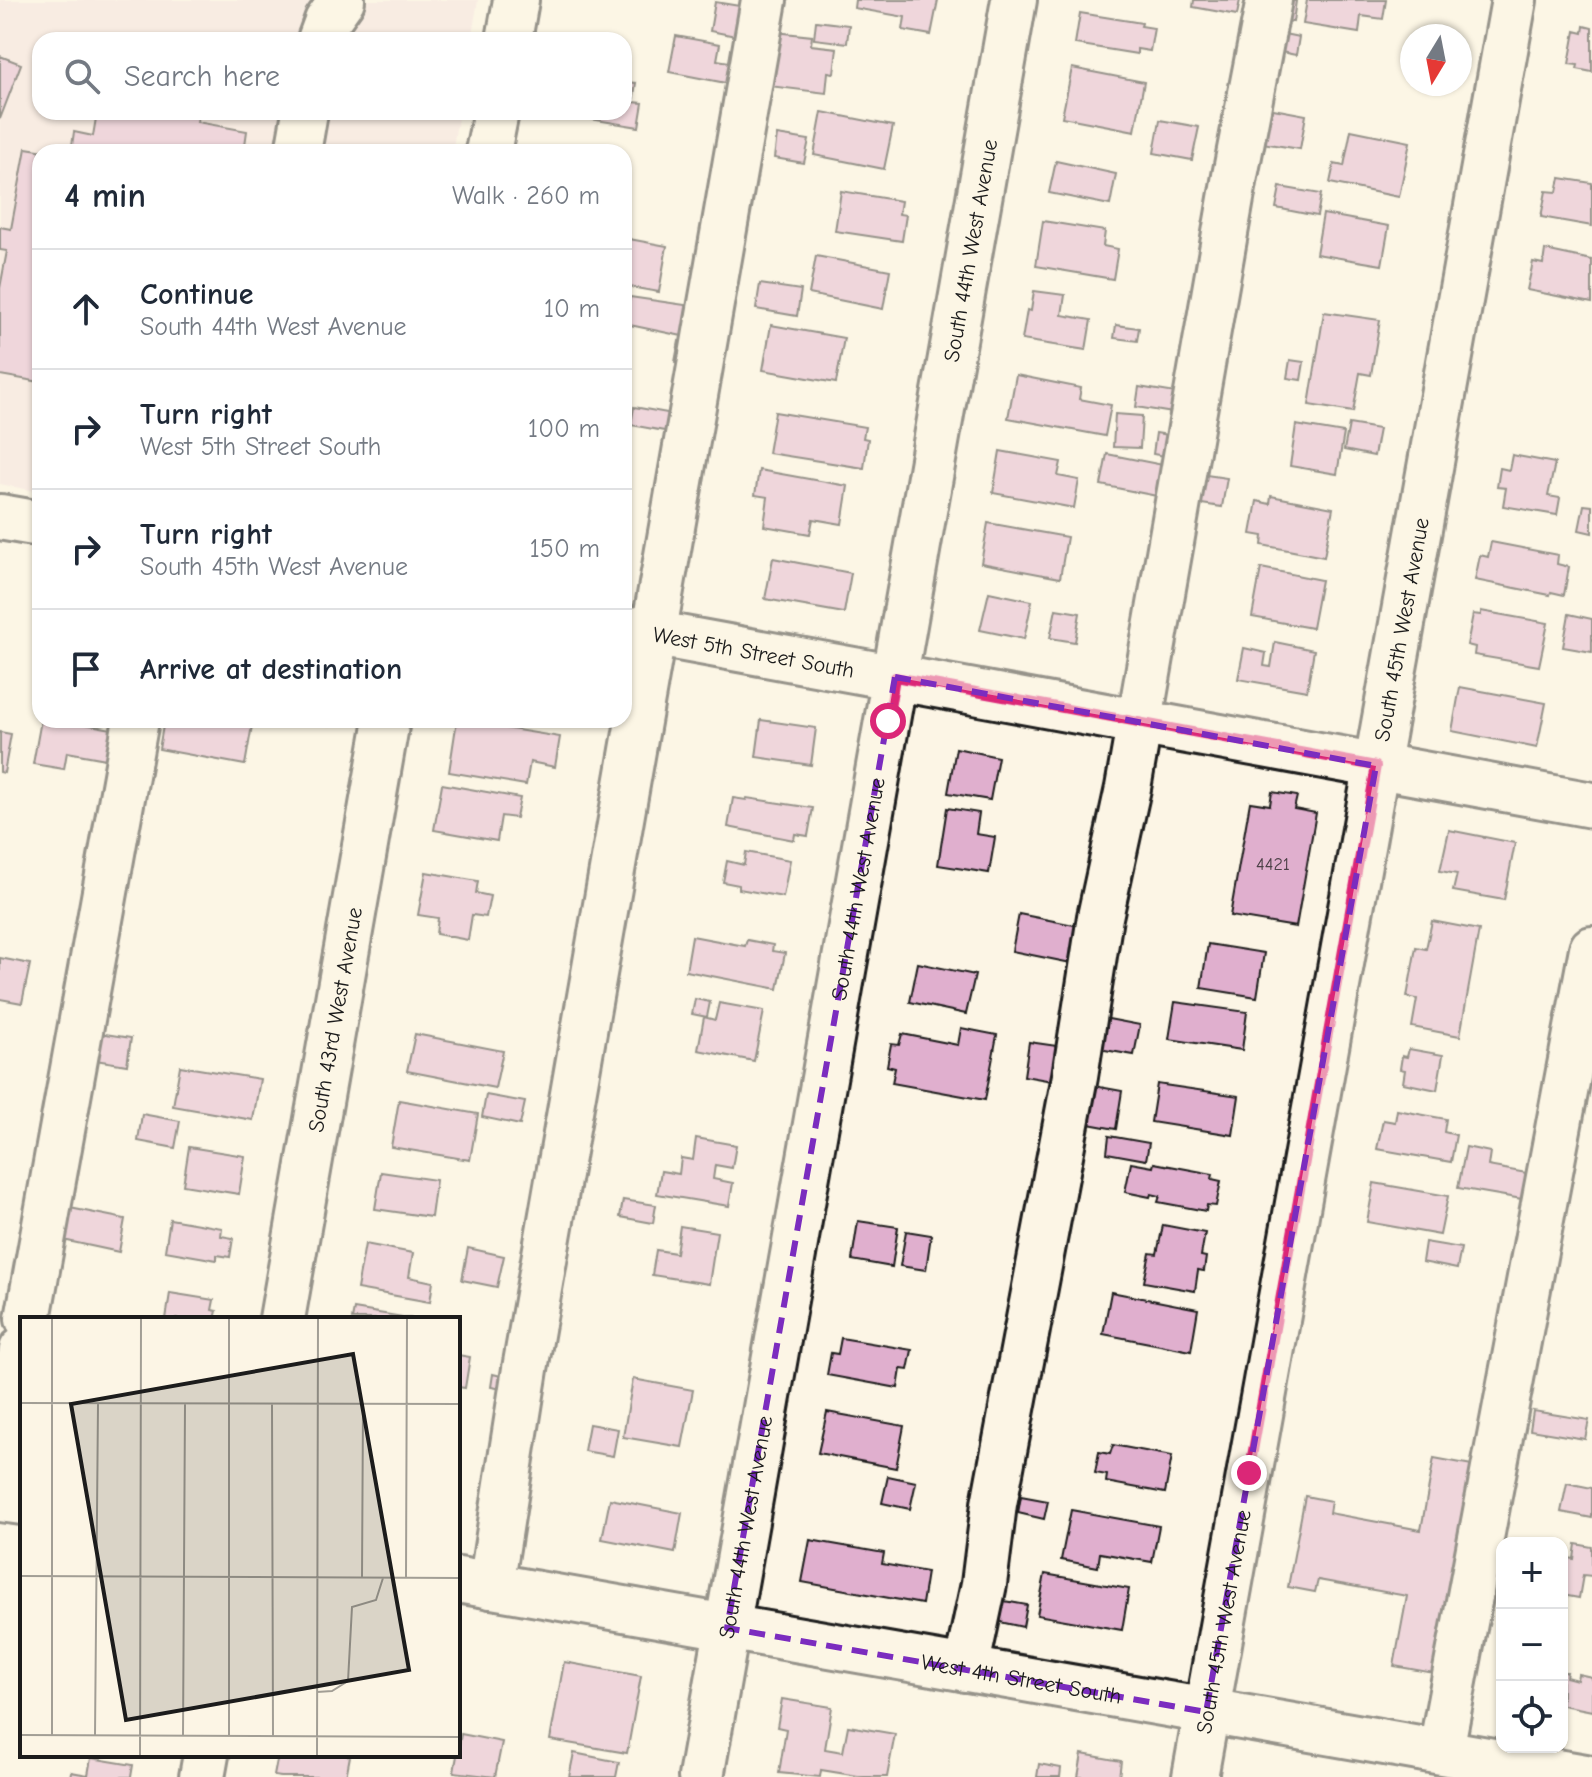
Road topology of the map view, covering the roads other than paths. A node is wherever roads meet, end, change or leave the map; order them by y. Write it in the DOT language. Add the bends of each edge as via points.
graph roads {
  1 [pos="342,0"];
  2 [pos="516,0"];
  3 [pos="764,0"];
  4 [pos="1014,0"];
  5 [pos="1269,0"];
  6 [pos="1514,0"];
  7 [pos="323,32"];
  8 [pos="510,32"];
  9 [pos="304,120"];
  10 [pos="494,120"];
  11 [pos="299,144"];
  12 [pos="490,144"];
  13 [pos="0,517"];
  14 [pos="32,523"];
  15 [pos="639,631"];
  16 [pos="632,676"];
  17 [pos="895,677"];
  18 [pos="1140,722"];
  19 [pos="135,728"];
  20 [pos="386,728"];
  21 [pos="624,728"];
  22 [pos="1376,766"];
  23 [pos="1592,805"];
  24 [pos="1592,949"];
  25 [pos="28,1317"];
  26 [pos="282,1317"];
  27 [pos="20,1361"];
  28 [pos="0,1472"];
  29 [pos="0,1499"];
  30 [pos="20,1502"];
  31 [pos="475,1583"];
  32 [pos="727,1628"];
  33 [pos="966,1669"];
  34 [pos="1206,1712"];
  35 [pos="1441,1750"];
  36 [pos="206,1757"];
  37 [pos="202,1777"];
  38 [pos="701,1777"];
  39 [pos="1195,1777"];
  40 [pos="1585,1777"];
  1 -- 7 [label="street"];
  2 -- 8 [label="street"];
  3 -- 15 [label="street"];
  4 -- 17 [label="street, South 44th West Avenue"];
  5 -- 18 [label="street"];
  6 -- 22 [label="street, South 45th West Avenue"];
  9 -- 11 [label="street"];
  10 -- 12 [label="street"];
  13 -- 14 [label="street"];
  15 -- 16 [label="street"];
  15 -- 17 [label="street, West 5th Street South"];
  17 -- 18 [label="street, West 5th Street South"];
  17 -- 32 [label="street, South 44th West Avenue"];
  18 -- 22 [label="street, West 5th Street South"];
  18 -- 33 [label="street" via="1100,917"];
  19 -- 25 [label="street"];
  20 -- 26 [label="street, South 43rd West Avenue"];
  21 -- 31 [label="street" via="525,1369"];
  22 -- 23 [label="street, West 5th Street South"];
  22 -- 34 [label="street, South 45th West Avenue"];
  24 -- 35 [label="street"];
  27 -- 28 [label="street"];
  29 -- 30 [label="street"];
  31 -- 32 [label="street, West 4th Street South"];
  32 -- 33 [label="street, West 4th Street South"];
  32 -- 38 [label="street, South 44th West Avenue"];
  33 -- 34 [label="street, West 4th Street South"];
  34 -- 35 [label="street, West 4th Street South"];
  34 -- 39 [label="street, South 45th West Avenue"];
  35 -- 40 [label="street, West 4th Street South"];
  36 -- 37 [label="street"];
}
